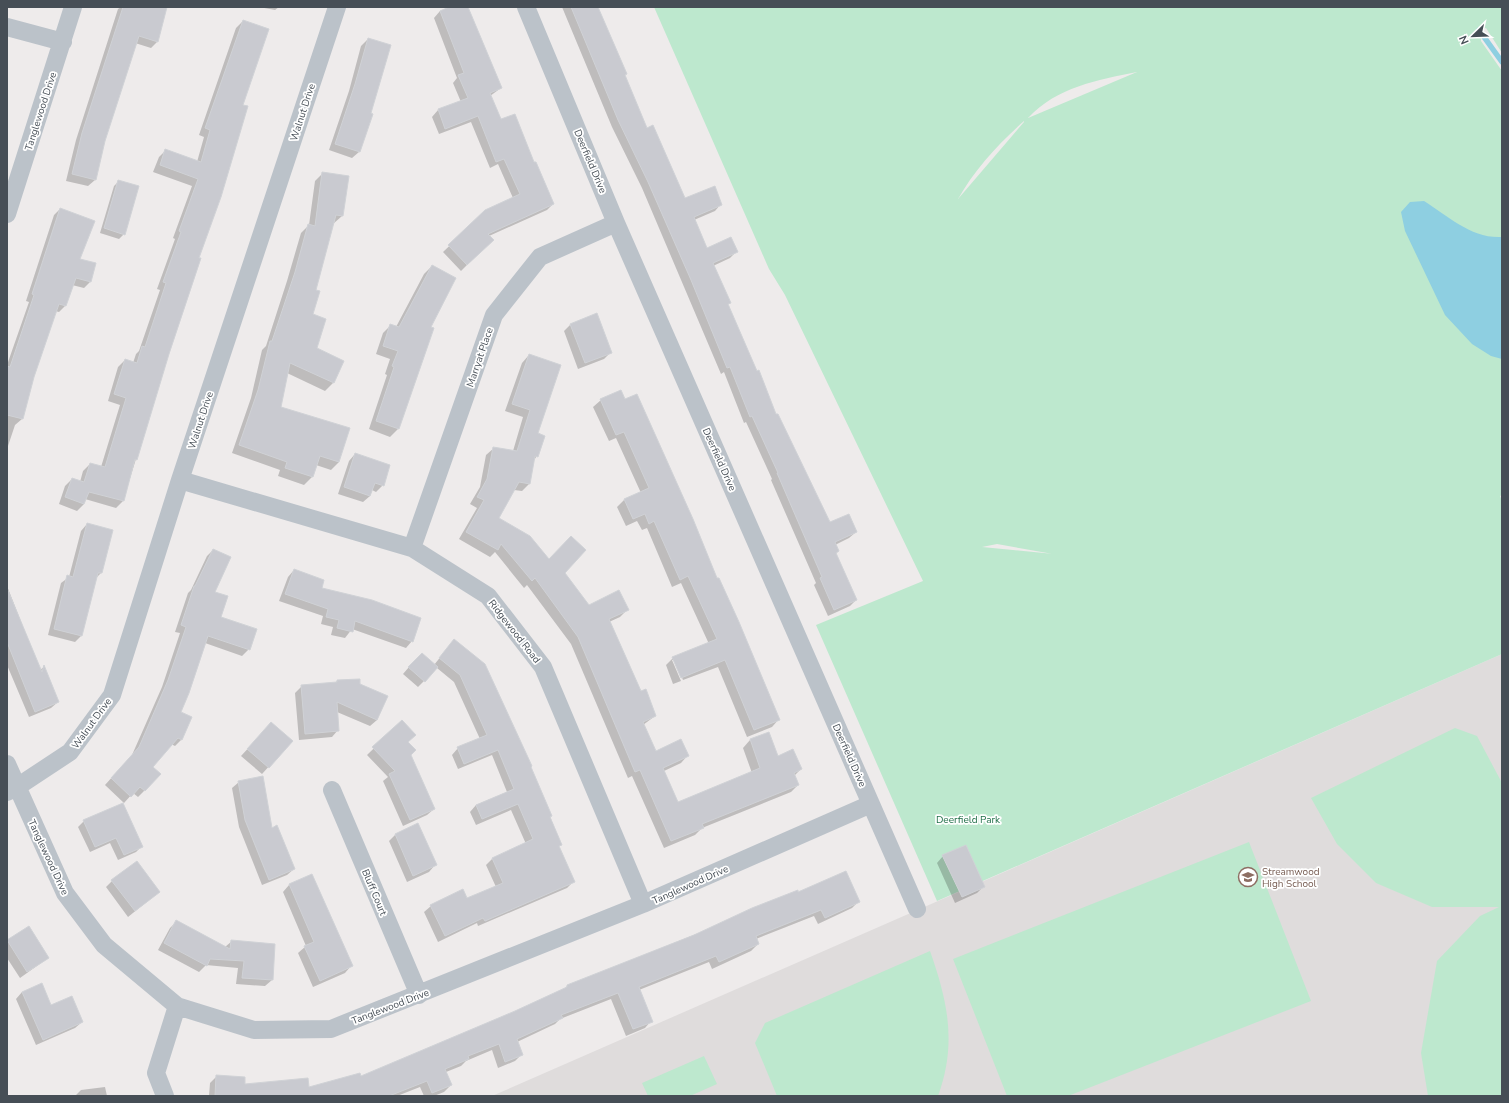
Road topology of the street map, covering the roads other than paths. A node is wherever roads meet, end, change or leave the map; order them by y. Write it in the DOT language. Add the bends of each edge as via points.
graph roads {
  1 [pos="73,7"];
  2 [pos="337,7"];
  3 [pos="526,7"];
  4 [pos="7,27"];
  5 [pos="63,42"];
  6 [pos="7,214"];
  7 [pos="616,223"];
  8 [pos="180,480"];
  9 [pos="412,548"];
  10 [pos="7,764"];
  11 [pos="12,790"];
  12 [pos="332,790"];
  13 [pos="871,804"];
  14 [pos="643,904"];
  15 [pos="917,909"];
  16 [pos="418,995"];
  17 [pos="177,1006"];
  18 [pos="165,1096"];
  1 -- 5 [label="street, Tanglewood Drive"];
  2 -- 8 [label="street, Walnut Drive"];
  3 -- 7 [label="street, Deerfield Drive"];
  4 -- 5 [label="street"];
  5 -- 6 [label="street, Tanglewood Drive"];
  7 -- 9 [label="street, Marryat Place" via="540,257 494,315"];
  7 -- 13 [label="street, Deerfield Drive"];
  8 -- 9 [label="street, Ridgewood Road"];
  8 -- 11 [label="street, Walnut Drive" via="112,695 70,752"];
  9 -- 14 [label="street, Ridgewood Road" via="488,596 543,667"];
  10 -- 11 [label="street, Tanglewood Drive"];
  11 -- 17 [label="street, Tanglewood Drive" via="64,893 104,944"];
  12 -- 16 [label="street, Bluff Court"];
  13 -- 14 [label="street, Tanglewood Drive"];
  13 -- 15 [label="street, Deerfield Drive"];
  14 -- 16 [label="street, Tanglewood Drive"];
  16 -- 17 [label="street, Tanglewood Drive" via="331,1029 254,1030"];
  17 -- 18 [label="street" via="156,1073"];
}
